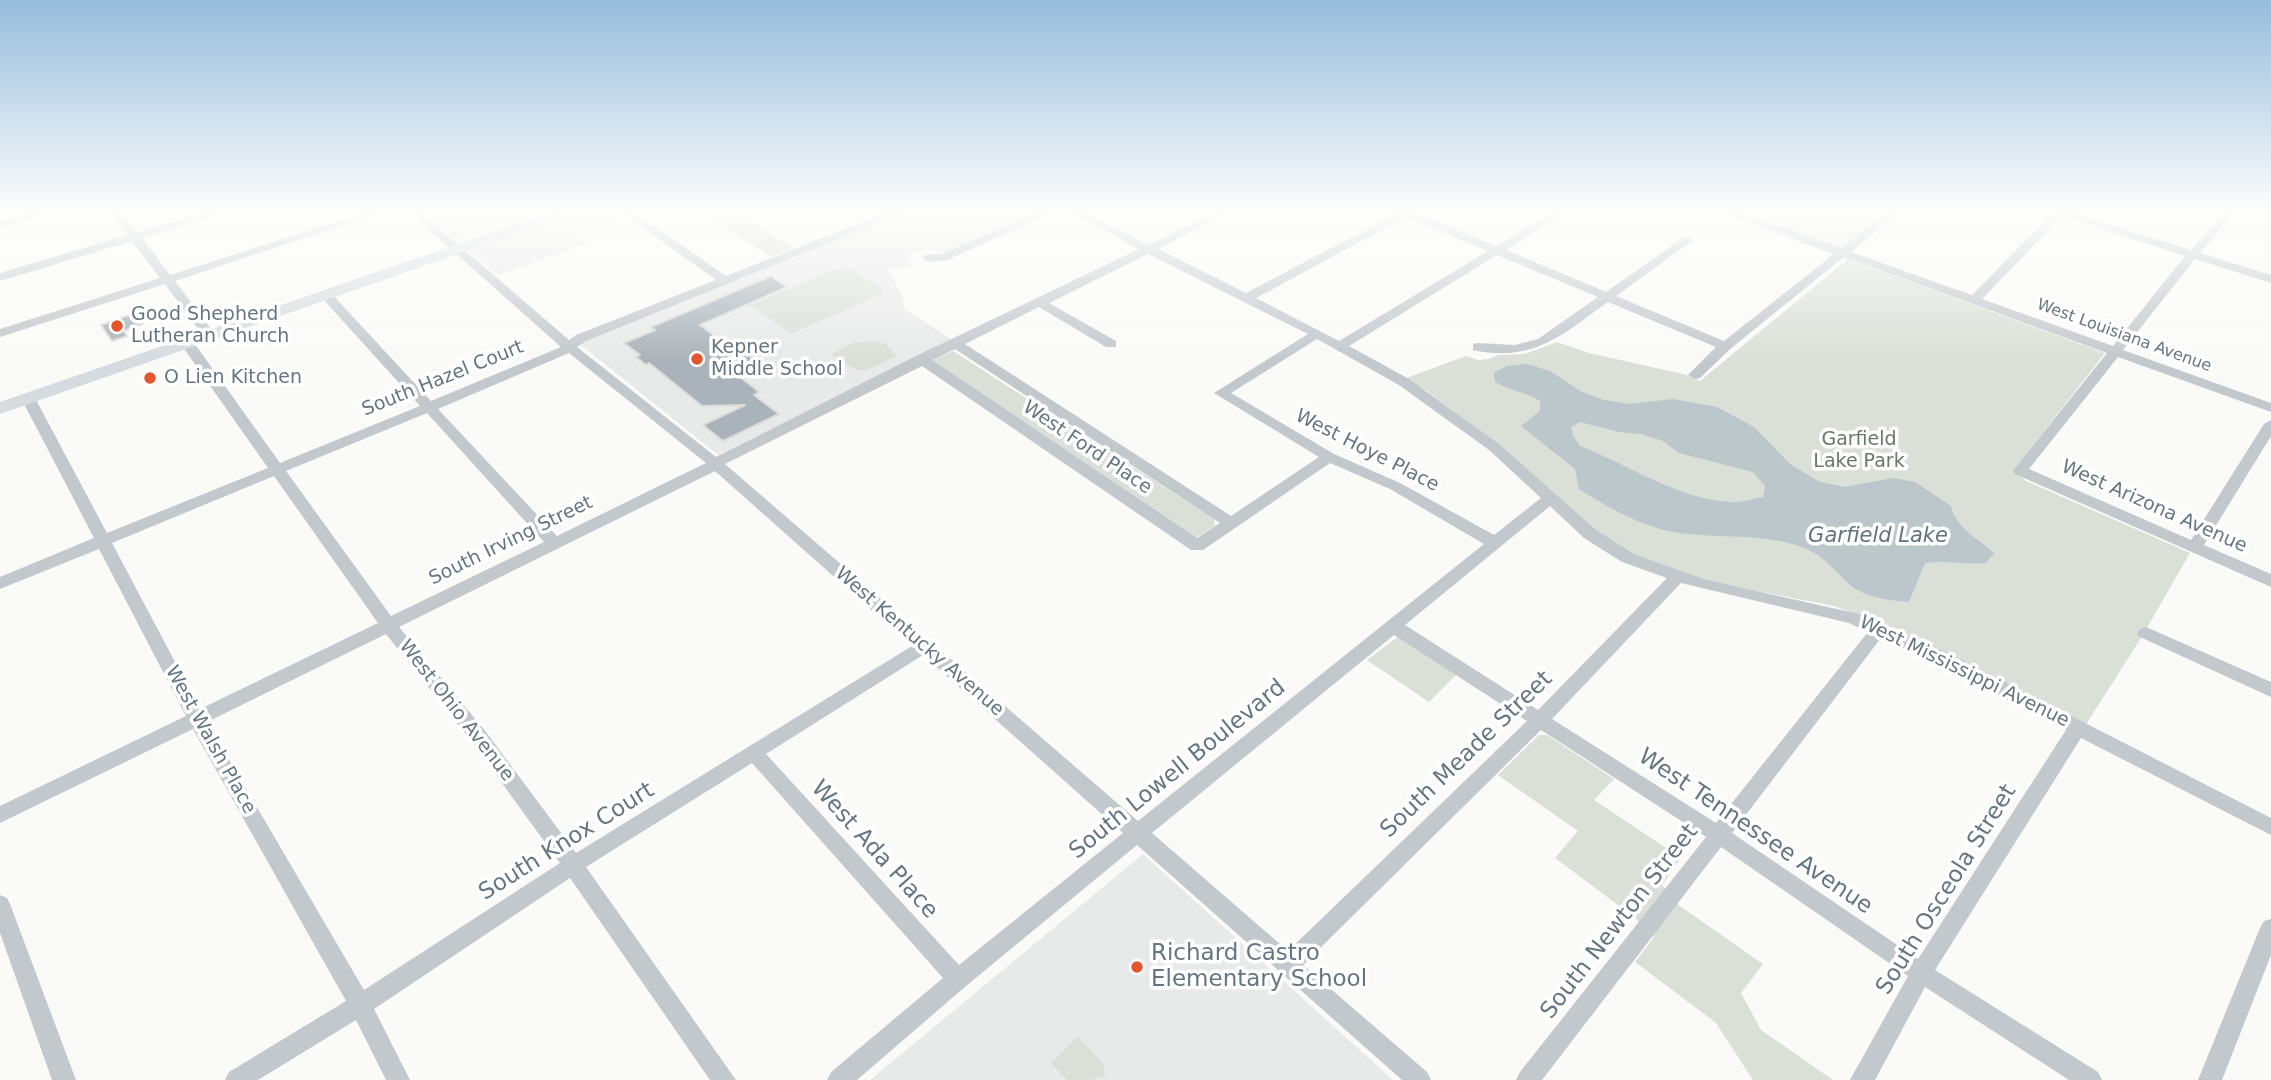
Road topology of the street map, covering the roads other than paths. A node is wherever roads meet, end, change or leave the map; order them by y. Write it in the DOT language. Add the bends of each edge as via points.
graph roads {
  1 [pos="51,261"];
  2 [pos="154,261"];
  3 [pos="223,261"];
  4 [pos="408,261"];
  5 [pos="414,261"];
  6 [pos="472,261"];
  7 [pos="698,261"];
  8 [pos="769,261"];
  9 [pos="1122,261"];
  10 [pos="1172,261"];
  11 [pos="1313,261"];
  12 [pos="1480,261"];
  13 [pos="1521,261"];
  14 [pos="1656,261"];
  15 [pos="1832,261"];
  16 [pos="1870,261"];
  17 [pos="2011,261"];
  18 [pos="2187,261"];
  19 [pos="2216,261"];
  20 [pos="0,277"];
  21 [pos="168,279"];
  22 [pos="723,279"];
  23 [pos="2271,279"];
  24 [pos="327,295"];
  25 [pos="1605,297"];
  26 [pos="1247,298"];
  27 [pos="1974,299"];
  28 [pos="1039,302"];
  29 [pos="205,329"];
  30 [pos="0,333"];
  31 [pos="1317,334"];
  32 [pos="187,343"];
  33 [pos="955,343"];
  34 [pos="1111,344"];
  35 [pos="1340,346"];
  36 [pos="1478,346"];
  37 [pos="1725,346"];
  38 [pos="569,347"];
  39 [pos="2115,352"];
  40 [pos="921,359"];
  41 [pos="1695,376"];
  42 [pos="28,398"];
  43 [pos="0,400"];
  44 [pos="430,407"];
  45 [pos="0,408"];
  46 [pos="2271,408"];
  47 [pos="2271,424"];
  48 [pos="1329,457"];
  49 [pos="715,464"];
  50 [pos="276,470"];
  51 [pos="1549,499"];
  52 [pos="1230,522"];
  53 [pos="103,541"];
  54 [pos="554,543"];
  55 [pos="1495,543"];
  56 [pos="2194,548"];
  57 [pos="1677,577"];
  58 [pos="2271,581"];
  59 [pos="0,583"];
  60 [pos="388,625"];
  61 [pos="1393,626"];
  62 [pos="1879,629"];
  63 [pos="2146,633"];
  64 [pos="925,646"];
  65 [pos="2271,690"];
  66 [pos="196,718"];
  67 [pos="1540,720"];
  68 [pos="2078,727"];
  69 [pos="754,754"];
  70 [pos="0,815"];
  71 [pos="2271,827"];
  72 [pos="1139,834"];
  73 [pos="1719,835"];
  74 [pos="573,865"];
  75 [pos="0,904"];
  76 [pos="2271,928"];
  77 [pos="1288,965"];
  78 [pos="1922,973"];
  79 [pos="958,979"];
  80 [pos="360,1005"];
  81 [pos="64,1080"];
  82 [pos="237,1080"];
  83 [pos="398,1080"];
  84 [pos="724,1080"];
  85 [pos="839,1080"];
  86 [pos="1419,1080"];
  87 [pos="1528,1080"];
  88 [pos="1862,1080"];
  89 [pos="2090,1080"];
  90 [pos="2210,1080"];
  1 -- 20 [label="street"];
  2 -- 21 [label="street"];
  3 -- 21 [label="street"];
  4 -- 29 [label="main road"];
  5 -- 24 [label="main road"];
  6 -- 38 [label="street, West Kentucky Avenue"];
  7 -- 22 [label="street"];
  8 -- 22 [label="street, South Hazel Court"];
  9 -- 28 [label="street, South Irving Street"];
  10 -- 26 [label="street, West Mississippi Avenue"];
  11 -- 26 [label="street"];
  12 -- 35 [label="street"];
  13 -- 25 [label="street"];
  14 -- 25 [label="street"];
  15 -- 37 [label="street"];
  16 -- 27 [label="street, West Louisiana Avenue"];
  17 -- 27 [label="street"];
  18 -- 39 [label="street"];
  19 -- 23 [label="street"];
  21 -- 29 [label="street"];
  21 -- 30 [label="street"];
  22 -- 38 [label="street, South Hazel Court"];
  24 -- 32 [label="main road"];
  24 -- 44 [label="street"];
  25 -- 36 [label="street" via="1543,342 1515,349"];
  25 -- 37 [label="street"];
  26 -- 31 [label="street, West Mississippi Avenue"];
  27 -- 39 [label="street, West Louisiana Avenue"];
  28 -- 33 [label="street, South Irving Street"];
  28 -- 34 [label="street"];
  29 -- 43 [label="main road"];
  31 -- 35 [label="street, West Mississippi Avenue"];
  31 -- 48 [label="street, West Hoye Place" via="1221,393"];
  32 -- 42 [label="main road"];
  32 -- 50 [label="street, West Ohio Avenue"];
  33 -- 40 [label="street, South Irving Street"];
  33 -- 52 [label="street"];
  35 -- 51 [label="street, West Mississippi Avenue" via="1465,424"];
  37 -- 41 [label="street"];
  38 -- 44 [label="street, South Hazel Court"];
  38 -- 49 [label="street, West Kentucky Avenue"];
  39 -- 46 [label="street, West Louisiana Avenue"];
  39 -- 56 [label="street, West Arizona Avenue" via="2020,471"];
  40 -- 49 [label="street, South Irving Street"];
  40 -- 52 [label="street, West Ford Place" via="1197,546"];
  42 -- 45 [label="main road"];
  42 -- 53 [label="street, West Walsh Place"];
  44 -- 50 [label="street, South Hazel Court"];
  44 -- 54 [label="street"];
  47 -- 56 [label="street"];
  48 -- 52 [label="street"];
  48 -- 55 [label="street, West Hoye Place" via="1395,485"];
  49 -- 54 [label="street, South Irving Street"];
  49 -- 64 [label="street, West Kentucky Avenue"];
  50 -- 53 [label="street, South Hazel Court"];
  50 -- 60 [label="street, West Ohio Avenue"];
  51 -- 55 [label="street, South Lowell Boulevard"];
  51 -- 57 [label="street, West Mississippi Avenue" via="1607,547"];
  53 -- 59 [label="street, South Hazel Court"];
  53 -- 66 [label="street, West Walsh Place"];
  54 -- 60 [label="street, South Irving Street"];
  55 -- 61 [label="street, South Lowell Boulevard"];
  56 -- 58 [label="street, West Arizona Avenue"];
  57 -- 62 [label="street, West Mississippi Avenue" via="1822,609"];
  57 -- 67 [label="street, South Meade Street"];
  60 -- 66 [label="street, South Irving Street"];
  60 -- 74 [label="street, West Ohio Avenue" via="479,737"];
  61 -- 67 [label="street, West Tennessee Avenue"];
  61 -- 72 [label="street, South Lowell Boulevard"];
  62 -- 68 [label="street, West Mississippi Avenue"];
  62 -- 73 [label="street, South Newton Street"];
  63 -- 65 [label="street"];
  64 -- 69 [label="street, South Knox Court"];
  64 -- 72 [label="street, West Kentucky Avenue"];
  66 -- 70 [label="street, South Irving Street"];
  66 -- 80 [label="street, West Walsh Place"];
  67 -- 73 [label="street, West Tennessee Avenue"];
  67 -- 77 [label="street, South Meade Street"];
  68 -- 71 [label="street, West Mississippi Avenue"];
  68 -- 78 [label="street, South Osceola Street"];
  69 -- 74 [label="street, South Knox Court"];
  69 -- 79 [label="street, West Ada Place"];
  72 -- 77 [label="street, West Kentucky Avenue"];
  72 -- 79 [label="street, South Lowell Boulevard"];
  73 -- 78 [label="street, West Tennessee Avenue"];
  73 -- 87 [label="street, South Newton Street"];
  74 -- 80 [label="street, South Knox Court"];
  74 -- 84 [label="street, West Ohio Avenue"];
  75 -- 81 [label="street"];
  76 -- 90 [label="street"];
  77 -- 86 [label="street, West Kentucky Avenue"];
  78 -- 88 [label="street, South Osceola Street"];
  78 -- 89 [label="street, West Tennessee Avenue"];
  79 -- 85 [label="street, South Lowell Boulevard"];
  80 -- 82 [label="street, South Knox Court"];
  80 -- 83 [label="street, West Walsh Place"];
}
